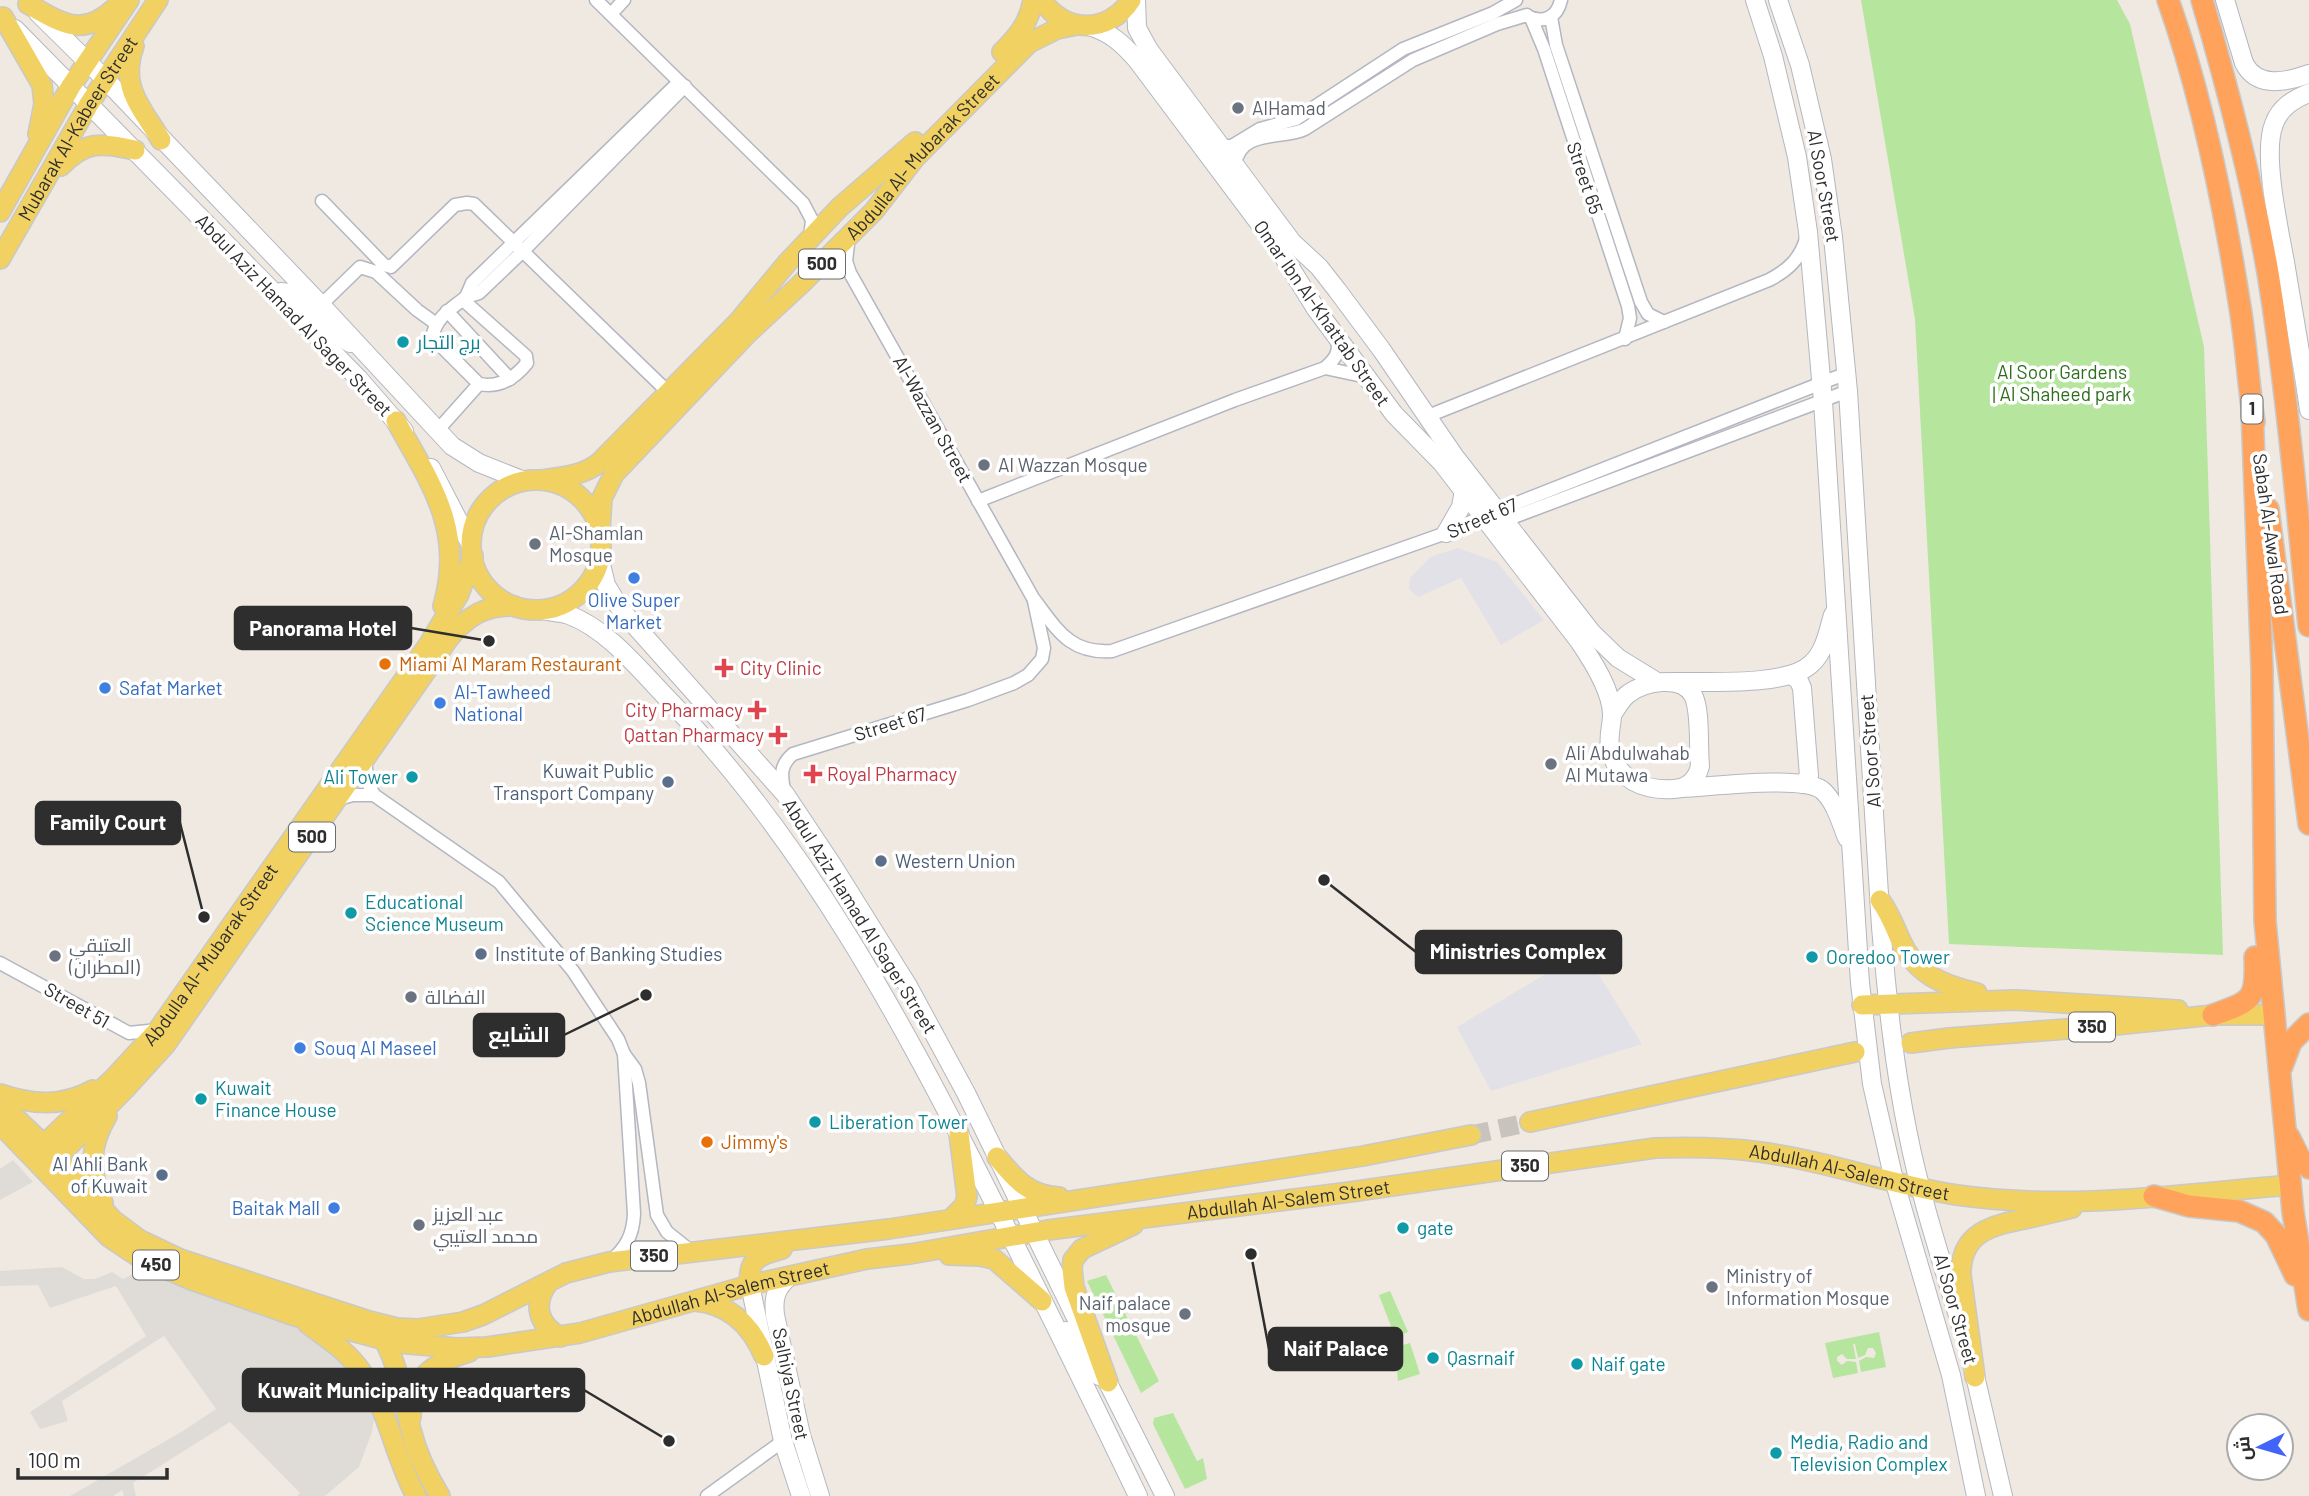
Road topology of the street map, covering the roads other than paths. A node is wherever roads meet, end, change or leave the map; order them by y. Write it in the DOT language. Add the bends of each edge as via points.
graph roads {
  1 [pos="123,0"];
  2 [pos="129,0"];
  3 [pos="158,0"];
  4 [pos="596,0"];
  5 [pos="624,0"];
  6 [pos="1033,0"];
  7 [pos="1042,0"];
  8 [pos="1133,0"];
  9 [pos="1518,0"];
  10 [pos="1755,0"];
  11 [pos="1778,0"];
  12 [pos="2168,0"];
  13 [pos="2202,0"];
  14 [pos="2225,0"];
  15 [pos="1564,1"];
  16 [pos="26,2"];
  17 [pos="611,14"];
  18 [pos="1,15"];
  19 [pos="1529,17"];
  20 [pos="1551,17"];
  21 [pos="145,19"];
  22 [pos="1083,26"];
  23 [pos="88,62"];
  24 [pos="2309,74"];
  25 [pos="105,79"];
  26 [pos="682,84"];
  27 [pos="71,86"];
  28 [pos="2309,93"];
  29 [pos="89,104"];
  30 [pos="161,140"];
  31 [pos="1221,146"];
  32 [pos="135,150"];
  33 [pos="35,151"];
  34 [pos="1234,164"];
  35 [pos="44,185"];
  36 [pos="862,187"];
  37 [pos="322,201"];
  38 [pos="803,203"];
  39 [pos="880,204"];
  40 [pos="840,206"];
  41 [pos="0,212"];
  42 [pos="1808,232"];
  43 [pos="849,236"];
  44 [pos="810,238"];
  45 [pos="519,247"];
  46 [pos="0,259"];
  47 [pos="775,277"];
  48 [pos="1337,290"];
  49 [pos="792,293"];
  50 [pos="276,296"];
  51 [pos="464,299"];
  52 [pos="321,305"];
  53 [pos="1316,309"];
  54 [pos="447,311"];
  55 [pos="1664,322"];
  56 [pos="435,323"];
  57 [pos="1336,336"];
  58 [pos="1625,339"];
  59 [pos="360,346"];
  60 [pos="1325,368"];
  61 [pos="1367,377"];
  62 [pos="510,379"];
  63 [pos="1848,382"];
  64 [pos="479,384"];
  65 [pos="1822,392"];
  66 [pos="669,393"];
  67 [pos="1414,396"];
  68 [pos="2252,410"];
  69 [pos="2309,410"];
  70 [pos="1394,414"];
  71 [pos="1428,416"];
  72 [pos="396,421"];
  73 [pos="437,431"];
  74 [pos="2293,471"];
  75 [pos="533,480"];
  76 [pos="1464,490"];
  77 [pos="978,501"];
  78 [pos="1494,518"];
  79 [pos="600,530"];
  80 [pos="1446,533"];
  81 [pos="472,551"];
  82 [pos="2309,551"];
  83 [pos="600,560"];
  84 [pos="1033,598"];
  85 [pos="1836,605"];
  86 [pos="514,606"];
  87 [pos="542,610"];
  88 [pos="2309,626"];
  89 [pos="429,644"];
  90 [pos="1112,651"];
  91 [pos="1618,658"];
  92 [pos="1599,674"];
  93 [pos="1028,675"];
  94 [pos="1792,675"];
  95 [pos="1665,682"];
  96 [pos="1612,715"];
  97 [pos="365,761"];
  98 [pos="1803,783"];
  99 [pos="1682,788"];
  100 [pos="785,794"];
  101 [pos="374,795"];
  102 [pos="338,799"];
  103 [pos="2309,824"];
  104 [pos="1852,848"];
  105 [pos="1880,900"];
  106 [pos="2265,922"];
  107 [pos="0,963"];
  108 [pos="2016,1000"];
  109 [pos="1888,1004"];
  110 [pos="1862,1005"];
  111 [pos="2274,1015"];
  112 [pos="2204,1016"];
  113 [pos="2307,1020"];
  114 [pos="158,1030"];
  115 [pos="1911,1043"];
  116 [pos="1855,1052"];
  117 [pos="624,1054"];
  118 [pos="119,1084"];
  119 [pos="2281,1089"];
  120 [pos="0,1094"];
  121 [pos="0,1103"];
  122 [pos="1530,1122"];
  123 [pos="2285,1122"];
  124 [pos="0,1124"];
  125 [pos="959,1134"];
  126 [pos="1471,1135"];
  127 [pos="44,1157"];
  128 [pos="997,1157"];
  129 [pos="2309,1168"];
  130 [pos="1894,1180"];
  131 [pos="1172,1185"];
  132 [pos="2300,1185"];
  133 [pos="1921,1187"];
  134 [pos="1109,1194"];
  135 [pos="2154,1196"];
  136 [pos="2101,1201"];
  137 [pos="634,1205"];
  138 [pos="655,1205"];
  139 [pos="1156,1215"];
  140 [pos="951,1219"];
  141 [pos="1027,1219"];
  142 [pos="113,1220"];
  143 [pos="1004,1223"];
  144 [pos="889,1229"];
  145 [pos="692,1252"];
  146 [pos="910,1254"];
  147 [pos="881,1257"];
  148 [pos="609,1262"];
  149 [pos="790,1276"];
  150 [pos="548,1283"];
  151 [pos="750,1284"];
  152 [pos="691,1301"];
  153 [pos="1042,1301"];
  154 [pos="2309,1310"];
  155 [pos="295,1316"];
  156 [pos="369,1321"];
  157 [pos="1058,1334"];
  158 [pos="560,1337"];
  159 [pos="385,1340"];
  160 [pos="487,1347"];
  161 [pos="764,1356"];
  162 [pos="1975,1377"];
  163 [pos="1108,1382"];
  164 [pos="400,1387"];
  165 [pos="374,1395"];
  166 [pos="1131,1426"];
  167 [pos="411,1432"];
  168 [pos="783,1441"];
  169 [pos="416,1496"];
  170 [pos="440,1496"];
  171 [pos="707,1496"];
  172 [pos="801,1496"];
  173 [pos="819,1496"];
  174 [pos="1139,1496"];
  175 [pos="1165,1496"];
  176 [pos="1976,1496"];
  177 [pos="2003,1496"];
  1 -- 16 [label="main road" via="99,22 83,27 57,20"];
  2 -- 23 [label="main road, Mubarak Al-Kabeer Street"];
  3 -- 21 [label="main road, Mubarak Al-Kabeer Street"];
  4 -- 17 [label="street"];
  5 -- 17 [label="street"];
  6 -- 36 [label="main road, Abdulla Al- Mubarak Street / 500" via="1019,34 907,150"];
  7 -- 22 [label="main road" via="1056,16"];
  8 -- 22 [label="main road, 500" via="1114,18"];
  8 -- 31 [label="main road, Omar Ibn Al-Khattab Street" via="1143,39"];
  9 -- 19 [label="street, Street 65"];
  9 -- 31 [label="street" via="1403,49 1297,119 1260,129 1232,146"];
  10 -- 42 [label="main road, Al Soor Street" via="1793,136"];
  11 -- 63 [label="main road, Al Soor Street" via="1800,65 1822,159"];
  12 -- 68 [label="highway, Sabah Al-Awal Road / 1" via="2215,170 2240,302"];
  13 -- 74 [label="highway, Sabah Al-Awal Road / 1" via="2258,221"];
  14 -- 24 [label="main road" via="2250,71 2274,82"];
  15 -- 20 [label="street"];
  16 -- 23 [label="main road, Abdul Aziz Hamad Al Sager Street"];
  17 -- 26 [label="street"];
  18 -- 27 [label="main road, Abdul Aziz Hamad Al Sager Street"];
  18 -- 33 [label="main road" via="42,85 44,110"];
  19 -- 20 [label="street"];
  19 -- 34 [label="street" via="1497,24 1413,60 1305,129 1256,140 1237,153"];
  19 -- 58 [label="street, Street 65" via="1544,49 1628,306"];
  20 -- 55 [label="street, Street 65" via="1556,45 1641,302 1648,314"];
  21 -- 25 [label="main road, Mubarak Al-Kabeer Street"];
  21 -- 30 [label="main road" via="132,51 128,81"];
  22 -- 39 [label="main road, Abdulla Al- Mubarak Street / 500" via="1050,32 1029,43 915,158"];
  22 -- 53 [label="main road, Omar Ibn Al-Khattab Street" via="1108,32 1138,60 1280,250"];
  23 -- 25 [label="main road, Abdul Aziz Hamad Al Sager Street"];
  23 -- 27 [label="main road, Mubarak Al-Kabeer Street"];
  25 -- 29 [label="main road, Mubarak Al-Kabeer Street"];
  25 -- 30 [label="main road, Abdul Aziz Hamad Al Sager Street"];
  26 -- 38 [label="street"];
  26 -- 45 [label="street"];
  27 -- 29 [label="main road, Abdul Aziz Hamad Al Sager Street"];
  27 -- 33 [label="main road, Mubarak Al-Kabeer Street"];
  28 -- 69 [label="main road" via="2278,114 2270,143 2272,187"];
  29 -- 32 [label="main road, Abdul Aziz Hamad Al Sager Street"];
  29 -- 35 [label="main road, Mubarak Al-Kabeer Street"];
  30 -- 52 [label="main road, Abdul Aziz Hamad Al Sager Street"];
  31 -- 34 [label="main road, Omar Ibn Al-Khattab Street"];
  32 -- 35 [label="main road" via="88,146 70,157"];
  32 -- 50 [label="main road, Abdul Aziz Hamad Al Sager Street"];
  33 -- 41 [label="main road, Mubarak Al-Kabeer Street"];
  34 -- 48 [label="main road, Omar Ibn Al-Khattab Street" via="1292,242"];
  35 -- 46 [label="main road, Mubarak Al-Kabeer Street"];
  36 -- 39 [label="main road" via="874,189"];
  36 -- 40 [label="main road, Abdulla Al- Mubarak Street / 500"];
  37 -- 45 [label="street" via="391,267 461,203 474,204"];
  38 -- 40 [label="street" via="820,211"];
  38 -- 44 [label="street" via="811,219"];
  39 -- 43 [label="main road, Abdulla Al- Mubarak Street / 500"];
  40 -- 44 [label="main road, Abdulla Al- Mubarak Street / 500"];
  42 -- 55 [label="street" via="1802,251 1782,273"];
  42 -- 65 [label="main road, Al Soor Street"];
  43 -- 49 [label="main road, Abdulla Al- Mubarak Street / 500"];
  43 -- 77 [label="street, Al-Wazzan Street" via="846,261 850,272"];
  44 -- 47 [label="main road, Abdulla Al- Mubarak Street / 500"];
  45 -- 51 [label="street" via="472,283"];
  45 -- 66 [label="street"];
  47 -- 49 [label="main road" via="779,290"];
  47 -- 66 [label="main road, Abdulla Al- Mubarak Street / 500"];
  48 -- 53 [label="main road" via="1319,292"];
  48 -- 67 [label="main road, Omar Ibn Al-Khattab Street"];
  49 -- 79 [label="main road, Abdulla Al- Mubarak Street / 500" via="614,474 602,498"];
  50 -- 59 [label="main road" via="288,292 327,329"];
  50 -- 72 [label="main road, Abdul Aziz Hamad Al Sager Street"];
  51 -- 54 [label="street"];
  51 -- 62 [label="street" via="527,358"];
  52 -- 56 [label="street" via="360,267 376,272"];
  52 -- 59 [label="main road, Abdul Aziz Hamad Al Sager Street"];
  53 -- 57 [label="main road, Omar Ibn Al-Khattab Street"];
  54 -- 56 [label="street"];
  54 -- 62 [label="street"];
  55 -- 58 [label="street"];
  56 -- 64 [label="street" via="432,337"];
  57 -- 60 [label="street" via="1338,352"];
  57 -- 61 [label="main road, Omar Ibn Al-Khattab Street"];
  58 -- 71 [label="street"];
  59 -- 73 [label="main road, Abdul Aziz Hamad Al Sager Street"];
  60 -- 61 [label="street"];
  60 -- 77 [label="street"];
  61 -- 70 [label="main road, Omar Ibn Al-Khattab Street"];
  62 -- 64 [label="street" via="489,386"];
  63 -- 65 [label="street, Street 67"];
  63 -- 65 [label="street, Street 67"];
  63 -- 105 [label="main road, Al Soor Street"];
  64 -- 73 [label="street"];
  65 -- 78 [label="street, Street 67"];
  65 -- 78 [label="street, Street 67"];
  65 -- 85 [label="main road, Al Soor Street"];
  66 -- 75 [label="main road, Abdulla Al- Mubarak Street / 500" via="593,467 574,475"];
  67 -- 70 [label="main road" via="1410,413"];
  67 -- 71 [label="main road, Omar Ibn Al-Khattab Street"];
  68 -- 103 [label="highway, Sabah Al-Awal Road / 1" via="2276,558"];
  68 -- 106 [label="highway"];
  70 -- 76 [label="main road, Omar Ibn Al-Khattab Street"];
  71 -- 78 [label="main road, Omar Ibn Al-Khattab Street"];
  72 -- 81 [label="main road, Abdul Aziz Hamad Al Sager Street" via="440,483"];
  72 -- 89 [label="main road" via="434,492 451,542 448,589"];
  73 -- 75 [label="main road, Abdul Aziz Hamad Al Sager Street" via="479,463"];
  74 -- 82 [label="highway"];
  74 -- 88 [label="highway, Sabah Al-Awal Road / 1"];
  75 -- 79 [label="main road" via="555,482 575,492"];
  75 -- 81 [label="main road" via="501,490 487,503 477,519"];
  76 -- 78 [label="main road, Omar Ibn Al-Khattab Street"];
  76 -- 80 [label="main road" via="1461,507"];
  77 -- 84 [label="street, Al-Wazzan Street"];
  78 -- 80 [label="street, Street 67"];
  78 -- 91 [label="main road, Omar Ibn Al-Khattab Street"];
  78 -- 92 [label="main road, Omar Ibn Al-Khattab Street"];
  79 -- 83 [label="main road"];
  80 -- 90 [label="street, Street 67"];
  81 -- 86 [label="main road" via="484,583"];
  81 -- 89 [label="main road, Abdulla Al- Mubarak Street / 500" via="459,594"];
  83 -- 87 [label="main road" via="582,591 568,602"];
  83 -- 100 [label="main road, Abdul Aziz Hamad Al Sager Street" via="606,585 621,610"];
  84 -- 90 [label="street, Al-Wazzan Street" via="1065,639 1094,652"];
  84 -- 93 [label="street, Al-Wazzan Street" via="1044,648 1037,668"];
  85 -- 94 [label="main road" via="1813,662"];
  85 -- 104 [label="main road, Al Soor Street"];
  86 -- 87 [label="main road"];
  86 -- 97 [label="main road, Abdulla Al- Mubarak Street / 500" via="485,609 461,625"];
  87 -- 125 [label="main road, Abdul Aziz Hamad Al Sager Street" via="576,619 608,641 685,716 757,801 832,908"];
  89 -- 114 [label="main road, Abdulla Al- Mubarak Street / 500"];
  91 -- 92 [label="main road" via="1612,669"];
  91 -- 95 [label="main road, Omar Ibn Al-Khattab Street"];
  92 -- 96 [label="main road, Omar Ibn Al-Khattab Street"];
  93 -- 100 [label="street, Street 67" via="968,700 793,754 781,771"];
  94 -- 95 [label="main road"];
  94 -- 98 [label="main road" via="1802,688 1809,776"];
  95 -- 96 [label="main road" via="1629,693"];
  95 -- 99 [label="main road" via="1685,686 1696,706 1700,765 1698,774"];
  96 -- 99 [label="main road" via="1610,748 1626,776 1639,786"];
  97 -- 101 [label="street"];
  97 -- 102 [label="main road, Abdulla Al- Mubarak Street / 500"];
  98 -- 99 [label="main road"];
  98 -- 104 [label="main road" via="1821,789 1832,803"];
  100 -- 128 [label="main road, Abdul Aziz Hamad Al Sager Street" via="908,986"];
  101 -- 102 [label="street"];
  101 -- 117 [label="street" via="499,882 573,971"];
  102 -- 118 [label="main road, Abdulla Al- Mubarak Street / 500" via="171,1038"];
  104 -- 110 [label="main road, Al Soor Street"];
  105 -- 108 [label="main road" via="1909,957 1926,975 1950,986"];
  105 -- 109 [label="main road, Al Soor Street"];
  106 -- 111 [label="highway"];
  106 -- 112 [label="highway" via="2255,947 2252,995 2241,1004"];
  107 -- 114 [label="street, Street 51" via="129,1033"];
  108 -- 109 [label="main road"];
  108 -- 112 [label="main road" via="2169,1009"];
  109 -- 110 [label="main road"];
  109 -- 133 [label="main road, Al Soor Street" via="1908,1136"];
  110 -- 130 [label="main road, Al Soor Street" via="1872,1084"];
  111 -- 112 [label="main road, 350"];
  111 -- 113 [label="highway, 350"];
  111 -- 119 [label="highway"];
  112 -- 115 [label="main road, 350"];
  113 -- 119 [label="highway" via="2285,1052"];
  114 -- 118 [label="main road, Abdulla Al- Mubarak Street / 500"];
  116 -- 122 [label="main road"];
  117 -- 137 [label="street"];
  117 -- 138 [label="street" via="639,1083"];
  118 -- 120 [label="main road" via="59,1102 27,1102"];
  118 -- 127 [label="main road, Abdulla Al- Mubarak Street / 500"];
  118 -- 142 [label="main road" via="98,1132 92,1159 97,1189"];
  119 -- 123 [label="highway"];
  121 -- 127 [label="main road, 450"];
  123 -- 129 [label="highway" via="2292,1145"];
  123 -- 132 [label="highway"];
  124 -- 127 [label="main road, 450"];
  125 -- 140 [label="main road" via="967,1193 964,1206"];
  125 -- 143 [label="main road, Abdul Aziz Hamad Al Sager Street"];
  126 -- 131 [label="main road, Abdullah Al-Salem Street / 350"];
  127 -- 142 [label="main road, 450"];
  127 -- 155 [label="main road, 450" via="109,1237 132,1253 173,1273"];
  128 -- 134 [label="main road" via="1019,1182 1038,1194"];
  128 -- 141 [label="main road, Abdul Aziz Hamad Al Sager Street"];
  130 -- 133 [label="main road, Abdullah Al-Salem Street / 350"];
  130 -- 139 [label="main road, Abdullah Al-Salem Street / 350" via="1762,1152 1655,1149"];
  130 -- 176 [label="main road, Al Soor Street" via="1951,1375"];
  131 -- 134 [label="main road, Abdullah Al-Salem Street / 350"];
  131 -- 141 [label="main road" via="1133,1200"];
  132 -- 135 [label="main road, Abdullah Al-Salem Street / 350"];
  132 -- 154 [label="highway"];
  133 -- 136 [label="main road, Abdullah Al-Salem Street / 350" via="2017,1201"];
  133 -- 162 [label="main road, Al Soor Street"];
  134 -- 141 [label="main road, Abdullah Al-Salem Street / 350"];
  135 -- 136 [label="main road, Abdullah Al-Salem Street / 350"];
  135 -- 154 [label="highway" via="2189,1206 2239,1211 2264,1222 2285,1252"];
  136 -- 162 [label="main road" via="1997,1225 1970,1244 1961,1275"];
  137 -- 138 [label="street" via="643,1212"];
  137 -- 148 [label="street" via="631,1236"];
  138 -- 145 [label="street" via="660,1225"];
  139 -- 141 [label="main road, Abdullah Al-Salem Street / 350"];
  139 -- 163 [label="main road" via="1090,1244 1073,1260 1072,1281"];
  140 -- 143 [label="main road, Abdullah Al-Salem Street / 350"];
  140 -- 144 [label="main road, Abdullah Al-Salem Street / 350"];
  141 -- 143 [label="main road, Abdullah Al-Salem Street / 350"];
  141 -- 163 [label="main road, Abdul Aziz Hamad Al Sager Street"];
  142 -- 156 [label="main road, 450" via="140,1240 180,1259"];
  143 -- 146 [label="main road, Abdullah Al-Salem Street / 350"];
  143 -- 147 [label="main road" via="914,1240"];
  143 -- 153 [label="main road, Abdul Aziz Hamad Al Sager Street"];
  144 -- 145 [label="main road, Abdullah Al-Salem Street / 350"];
  144 -- 151 [label="main road" via="759,1256 750,1266"];
  145 -- 148 [label="main road, Abdullah Al-Salem Street / 350"];
  146 -- 147 [label="main road, Abdullah Al-Salem Street / 350"];
  146 -- 153 [label="main road" via="989,1257"];
  147 -- 149 [label="main road, Abdullah Al-Salem Street / 350"];
  148 -- 150 [label="main road, Abdullah Al-Salem Street / 350" via="566,1273"];
  149 -- 151 [label="main road, Abdullah Al-Salem Street / 350"];
  149 -- 173 [label="main road, Salhiya Street" via="774,1299 775,1315"];
  150 -- 156 [label="main road, Abdullah Al-Salem Street / 350" via="463,1322 418,1329"];
  150 -- 158 [label="main road" via="538,1302 539,1313 550,1332"];
  151 -- 152 [label="main road, Abdullah Al-Salem Street / 350"];
  151 -- 161 [label="main road, Salhiya Street"];
  152 -- 158 [label="main road, Abdullah Al-Salem Street / 350"];
  152 -- 161 [label="main road" via="716,1305 738,1317"];
  153 -- 157 [label="main road, Abdul Aziz Hamad Al Sager Street"];
  155 -- 159 [label="main road, Abdullah Al-Salem Street / 350"];
  155 -- 165 [label="main road" via="346,1353"];
  156 -- 159 [label="main road"];
  157 -- 166 [label="main road" via="1077,1334 1115,1408"];
  157 -- 174 [label="main road, Abdul Aziz Hamad Al Sager Street"];
  158 -- 160 [label="main road, Abdullah Al-Salem Street / 350"];
  159 -- 160 [label="main road, Abdullah Al-Salem Street / 350" via="423,1347"];
  159 -- 164 [label="main road"];
  160 -- 167 [label="main road" via="428,1371 415,1392"];
  161 -- 168 [label="main road, Salhiya Street"];
  162 -- 177 [label="main road, Al Soor Street"];
  163 -- 166 [label="main road, Abdul Aziz Hamad Al Sager Street"];
  164 -- 165 [label="main road" via="392,1379 384,1379 377,1383"];
  164 -- 167 [label="main road"];
  165 -- 169 [label="main road"];
  166 -- 175 [label="main road, Abdul Aziz Hamad Al Sager Street"];
  167 -- 170 [label="main road"];
  168 -- 171 [label="street"];
  168 -- 172 [label="main road, Salhiya Street"];
  168 -- 173 [label="main road" via="797,1446"];
}
